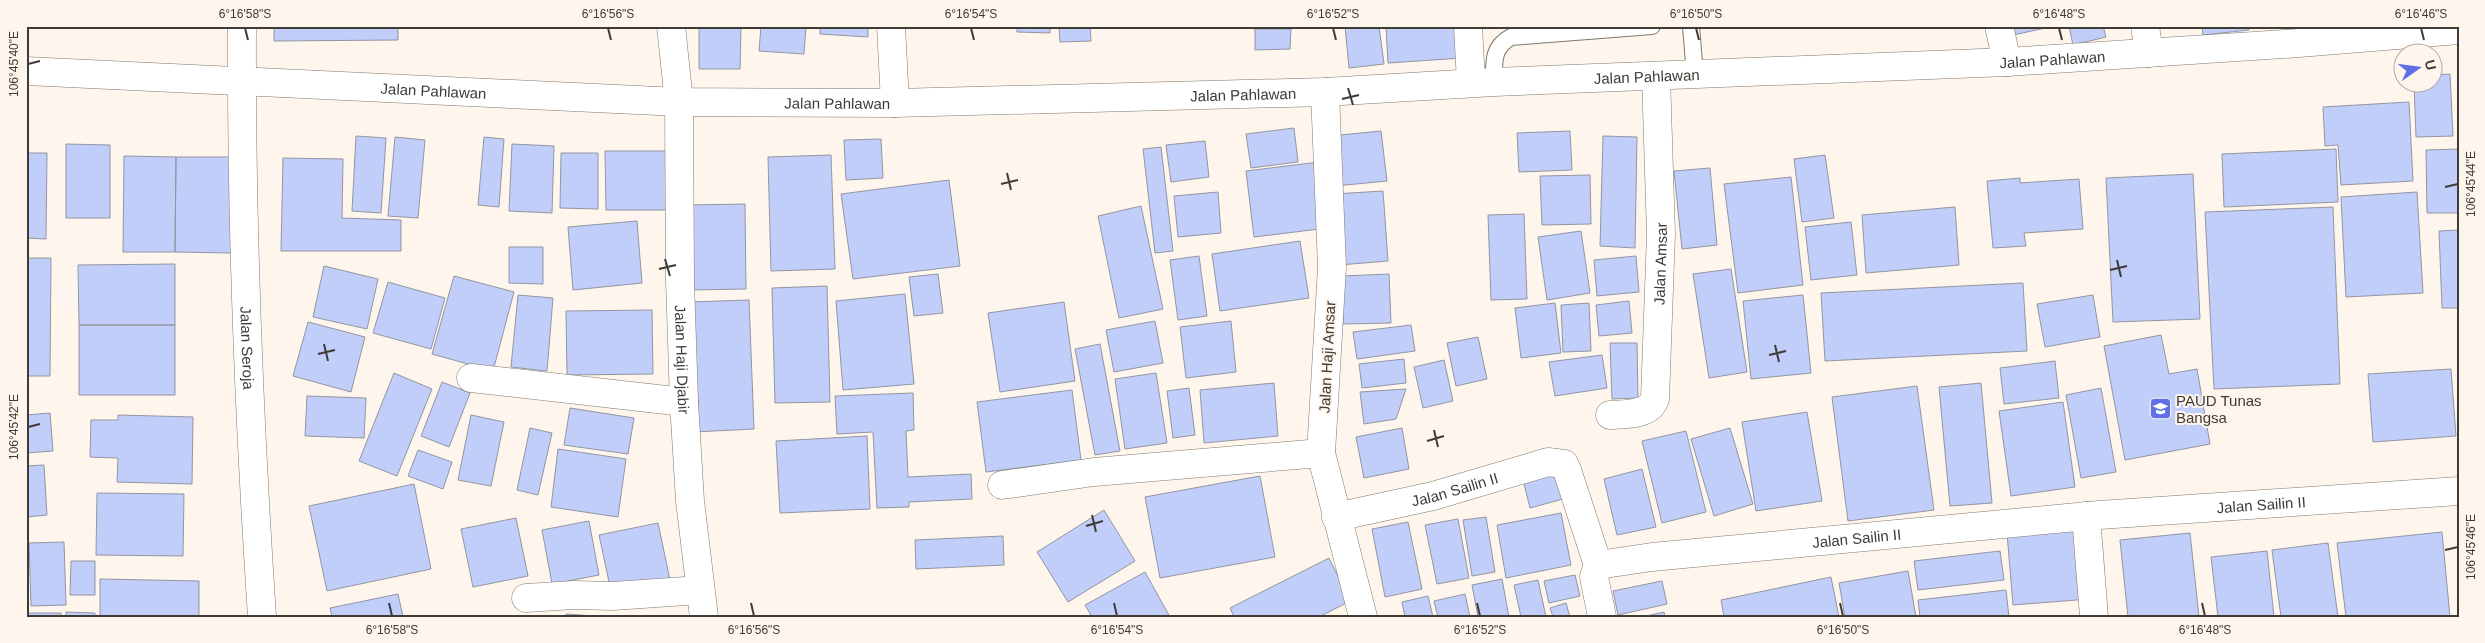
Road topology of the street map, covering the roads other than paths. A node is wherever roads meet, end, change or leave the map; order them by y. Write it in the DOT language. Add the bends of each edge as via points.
graph roads {
  1 [pos="242,26"];
  2 [pos="671,26"];
  3 [pos="891,26"];
  4 [pos="1468,26"];
  5 [pos="1652,26"];
  6 [pos="1692,26"];
  7 [pos="1999,26"];
  8 [pos="2145,26"];
  9 [pos="2459,30"];
  10 [pos="2298,35"];
  11 [pos="2149,53"];
  12 [pos="2007,62"];
  13 [pos="26,71"];
  14 [pos="1694,75"];
  15 [pos="1656,77"];
  16 [pos="241,81"];
  17 [pos="1482,83"];
  18 [pos="1325,92"];
  19 [pos="679,102"];
  20 [pos="895,103"];
  21 [pos="471,378"];
  22 [pos="684,402"];
  23 [pos="1610,415"];
  24 [pos="1321,452"];
  25 [pos="1002,485"];
  26 [pos="2459,491"];
  27 [pos="2086,516"];
  28 [pos="1336,517"];
  29 [pos="1598,564"];
  30 [pos="700,590"];
  31 [pos="526,598"];
  32 [pos="262,617"];
  33 [pos="704,617"];
  34 [pos="1363,617"];
  35 [pos="1602,617"];
  36 [pos="2094,617"];
  1 -- 16 [label="street, Jalan Seroja"];
  2 -- 19 [label="street, Jalan Haji Djabir"];
  3 -- 20 [label="street"];
  4 -- 17 [label="street"];
  5 -- 17 [label="lane" via="1511,37 1501,43"];
  6 -- 14 [label="lane"];
  7 -- 12 [label="street"];
  8 -- 11 [label="street"];
  9 -- 10 [label="street, Jalan Pahlawan"];
  10 -- 11 [label="street, Jalan Pahlawan"];
  11 -- 12 [label="street, Jalan Pahlawan"];
  12 -- 14 [label="street, Jalan Pahlawan"];
  13 -- 16 [label="street, Jalan Pahlawan"];
  14 -- 15 [label="street, Jalan Pahlawan"];
  15 -- 17 [label="street, Jalan Pahlawan"];
  15 -- 23 [label="street, Jalan Amsar" via="1661,234 1654,400 1642,412"];
  16 -- 19 [label="street, Jalan Pahlawan"];
  16 -- 32 [label="street, Jalan Seroja" via="254,506"];
  17 -- 18 [label="street, Jalan Pahlawan"];
  18 -- 20 [label="street, Jalan Pahlawan"];
  18 -- 24 [label="street, Jalan Haji Amsar" via="1332,268"];
  19 -- 20 [label="street, Jalan Pahlawan"];
  19 -- 22 [label="street, Jalan Haji Djabir"];
  21 -- 22 [label="street"];
  22 -- 30 [label="street, Jalan Haji Djabir"];
  24 -- 25 [label="street" via="1094,472"];
  24 -- 28 [label="street, Jalan Haji Amsar"];
  26 -- 27 [label="street, Jalan Sailin II"];
  27 -- 29 [label="street, Jalan Sailin II"];
  27 -- 36 [label="street"];
  28 -- 29 [label="street, Jalan Sailin II" via="1433,496 1557,462 1564,464 1567,470"];
  28 -- 34 [label="street, Jalan Haji Amsar"];
  29 -- 35 [label="street" via="1594,577"];
  30 -- 31 [label="street"];
  30 -- 33 [label="street, Jalan Haji Djabir"];
}
